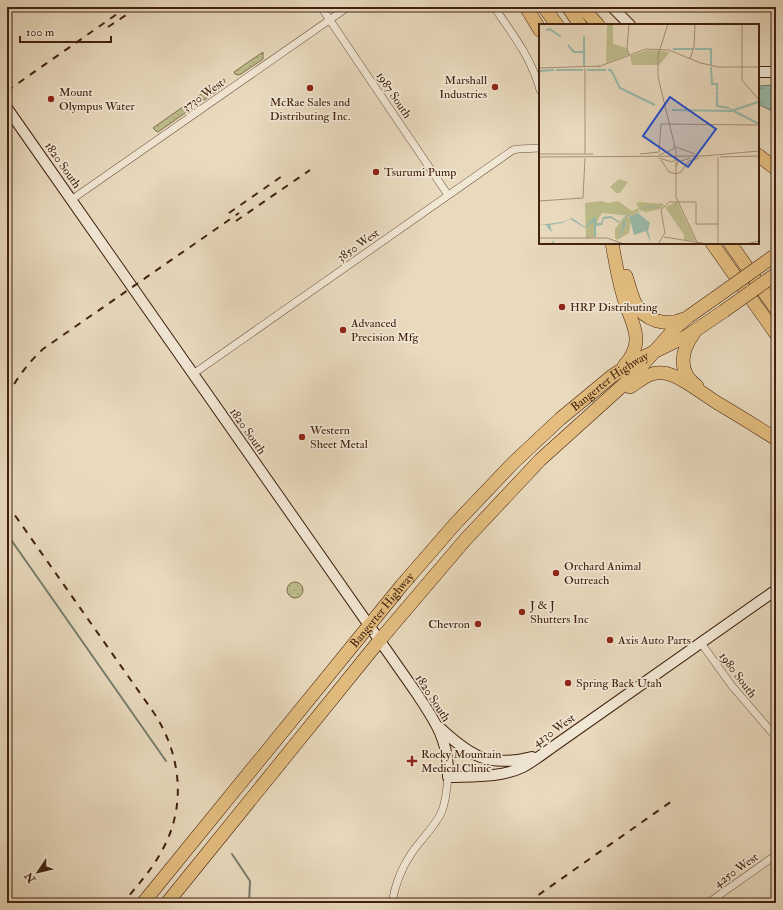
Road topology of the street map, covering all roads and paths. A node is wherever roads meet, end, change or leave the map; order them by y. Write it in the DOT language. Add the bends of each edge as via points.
graph roads {
  1 [pos="321,7"];
  2 [pos="348,7"];
  3 [pos="494,7"];
  4 [pos="526,7"];
  5 [pos="544,7"];
  6 [pos="568,7"];
  7 [pos="582,7"];
  8 [pos="612,7"];
  9 [pos="330,20"];
  10 [pos="556,24"];
  11 [pos="579,24"];
  12 [pos="597,24"];
  13 [pos="629,24"];
  14 [pos="539,28"];
  15 [pos="759,72"];
  16 [pos="776,72"];
  17 [pos="539,87"];
  18 [pos="7,108"];
  19 [pos="539,148"];
  20 [pos="759,151"];
  21 [pos="759,156"];
  22 [pos="776,164"];
  23 [pos="776,169"];
  24 [pos="448,195"];
  25 [pos="71,200"];
  26 [pos="612,244"];
  27 [pos="615,244"];
  28 [pos="713,244"];
  29 [pos="731,244"];
  30 [pos="775,255"];
  31 [pos="776,274"];
  32 [pos="776,309"];
  33 [pos="688,317"];
  34 [pos="697,330"];
  35 [pos="776,334"];
  36 [pos="654,352"];
  37 [pos="620,370"];
  38 [pos="193,374"];
  39 [pos="600,406"];
  40 [pos="737,414"];
  41 [pos="776,439"];
  42 [pos="776,590"];
  43 [pos="369,626"];
  44 [pos="379,641"];
  45 [pos="701,642"];
  46 [pos="436,724"];
  47 [pos="776,738"];
  48 [pos="545,752"];
  49 [pos="448,777"];
  50 [pos="776,855"];
  51 [pos="143,903"];
  52 [pos="167,903"];
  53 [pos="392,903"];
  54 [pos="708,903"];
  1 -- 9 [label="street, 1987 South"];
  2 -- 9 [label="street, 3730 West"];
  3 -- 17 [label="street" via="523,50"];
  4 -- 14 [label="highway"];
  5 -- 10 [label="highway"];
  6 -- 11 [label="highway"];
  7 -- 12 [label="highway"];
  8 -- 13 [label="street"];
  9 -- 24 [label="street, 1987 South"];
  9 -- 25 [label="street, 3730 West"];
  15 -- 16 [label="street"];
  18 -- 25 [label="street, 1820 South"];
  19 -- 24 [label="street, 3850 West" via="513,150"];
  20 -- 22 [label="highway"];
  21 -- 23 [label="highway"];
  24 -- 38 [label="street, 3850 West"];
  25 -- 38 [label="street, 1820 South"];
  26 -- 37 [label="highway" via="623,297 636,336 632,355"];
  27 -- 33 [label="highway" via="633,298 644,314 652,320 665,323"];
  28 -- 35 [label="highway"];
  29 -- 32 [label="highway"];
  30 -- 33 [label="highway, Bangerter Highway, bridge"];
  31 -- 34 [label="highway, Bangerter Highway, bridge"];
  33 -- 36 [label="highway, Bangerter Highway"];
  34 -- 36 [label="highway, Bangerter Highway"];
  34 -- 40 [label="highway" via="688,341 684,353 687,375 695,384"];
  36 -- 37 [label="highway, Bangerter Highway"];
  36 -- 39 [label="highway, Bangerter Highway" via="632,377"];
  37 -- 43 [label="highway, Bangerter Highway" via="560,419 502,474 436,546"];
  38 -- 43 [label="street, 1820 South"];
  39 -- 40 [label="highway" via="647,376 663,373 678,378"];
  39 -- 44 [label="highway, Bangerter Highway" via="550,450 505,496"];
  40 -- 41 [label="highway"];
  42 -- 45 [label="street, 4130 West"];
  43 -- 44 [label="street, 1820 South"];
  43 -- 51 [label="highway, Bangerter Highway"];
  44 -- 46 [label="street, 1820 South"];
  44 -- 52 [label="highway, Bangerter Highway"];
  45 -- 47 [label="street, 1980 South" via="732,686"];
  45 -- 48 [label="street, 4130 West"];
  46 -- 48 [label="street" via="459,745 480,758 504,762 518,761"];
  46 -- 49 [label="street, 1820 South" via="446,749"];
  48 -- 49 [label="street, 4130 West" via="522,767 505,773"];
  49 -- 53 [label="street" via="441,812 400,873"];
  50 -- 54 [label="street, 4250 West"];
}
